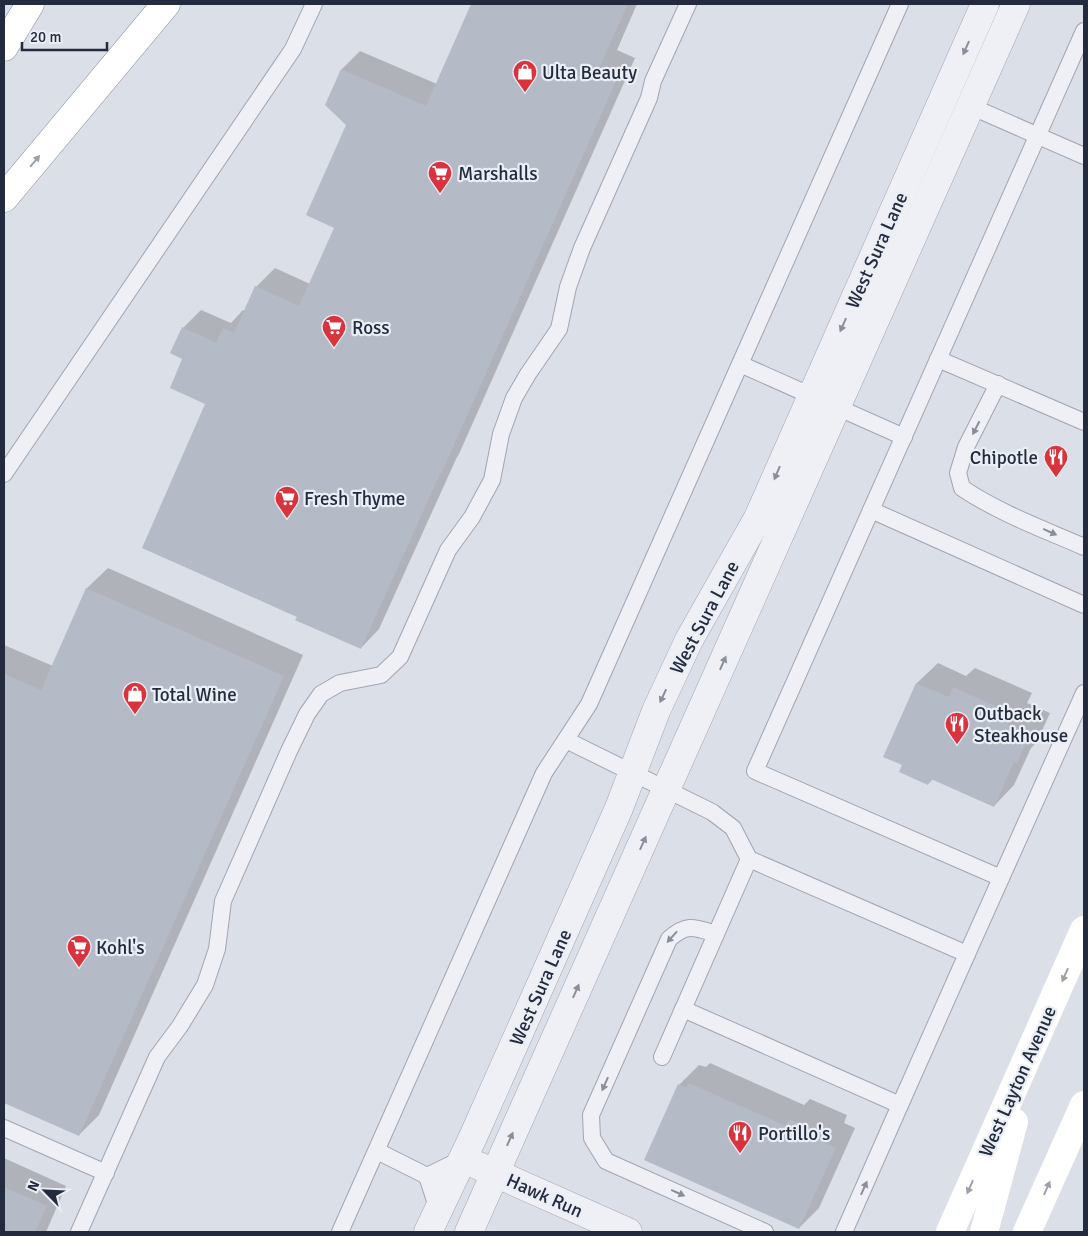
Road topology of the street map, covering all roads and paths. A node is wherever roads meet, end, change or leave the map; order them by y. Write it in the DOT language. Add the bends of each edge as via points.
graph roads {
  1 [pos="30,4"];
  2 [pos="166,4"];
  3 [pos="314,4"];
  4 [pos="688,4"];
  5 [pos="900,4"];
  6 [pos="985,4"];
  7 [pos="1016,4"];
  8 [pos="1084,31"];
  9 [pos="4,48"];
  10 [pos="970,106"];
  11 [pos="1038,136"];
  12 [pos="1084,156"];
  13 [pos="4,198"];
  14 [pos="938,358"];
  15 [pos="740,364"];
  16 [pos="998,384"];
  17 [pos="811,396"];
  18 [pos="836,407"];
  19 [pos="1084,422"];
  20 [pos="904,437"];
  21 [pos="4,474"];
  22 [pos="871,510"];
  23 [pos="1084,548"];
  24 [pos="1084,605"];
  25 [pos="1084,694"];
  26 [pos="566,740"];
  27 [pos="632,774"];
  28 [pos="667,790"];
  29 [pos="749,858"];
  30 [pos="1001,878"];
  31 [pos="1084,930"];
  32 [pos="716,934"];
  33 [pos="967,954"];
  34 [pos="683,1009"];
  35 [pos="1034,1045"];
  36 [pos="662,1057"];
  37 [pos="900,1105"];
  38 [pos="1084,1105"];
  39 [pos="4,1128"];
  40 [pos="376,1151"];
  41 [pos="462,1159"];
  42 [pos="106,1173"];
  43 [pos="494,1173"];
  44 [pos="427,1176"];
  45 [pos="433,1221"];
  46 [pos="476,1230"];
  47 [pos="79,1232"];
  48 [pos="340,1232"];
  49 [pos="628,1232"];
  50 [pos="765,1232"];
  51 [pos="844,1232"];
  52 [pos="950,1232"];
  53 [pos="984,1232"];
  54 [pos="1027,1232"];
  1 -- 9 [label="main road"];
  13 -- 2 [label="main road, one-way"];
  3 -- 21 [label="lane" via="293,49"];
  4 -- 42 [label="lane" via="582,248 568,287 559,329 514,398 501,434 492,480 472,517 448,550 400,657 380,675 340,682 321,694 307,714 223,901 218,949 205,985 157,1057"];
  5 -- 15 [label="lane"];
  6 -- 17 [label="street, West Sura Lane, one-way"];
  7 -- 10 [label="street, West Sura Lane"];
  8 -- 11 [label="lane"];
  10 -- 11 [label="lane"];
  10 -- 18 [label="street, West Sura Lane"];
  11 -- 12 [label="lane"];
  11 -- 14 [label="lane"];
  14 -- 16 [label="lane"];
  14 -- 20 [label="lane"];
  15 -- 17 [label="lane"];
  15 -- 26 [label="lane" via="589,704"];
  16 -- 19 [label="lane"];
  16 -- 23 [label="lane, one-way" via="966,446 958,473 962,488 996,508"];
  17 -- 18 [label="lane"];
  17 -- 27 [label="street, West Sura Lane, one-way" via="758,518 689,640 656,711"];
  18 -- 20 [label="lane"];
  28 -- 18 [label="street, West Sura Lane, one-way"];
  20 -- 22 [label="lane"];
  22 -- 24 [label="lane"];
  22 -- 30 [label="lane" via="755,771"];
  25 -- 30 [label="lane"];
  26 -- 27 [label="lane"];
  26 -- 40 [label="lane" via="544,773"];
  27 -- 28 [label="lane"];
  27 -- 41 [label="street, West Sura Lane"];
  28 -- 29 [label="lane" via="712,812 732,828"];
  43 -- 28 [label="street, West Sura Lane, one-way"];
  29 -- 32 [label="lane"];
  29 -- 33 [label="lane"];
  30 -- 33 [label="lane"];
  31 -- 35 [label="main road, West Layton Avenue, one-way"];
  32 -- 34 [label="lane"];
  32 -- 50 [label="lane, one-way" via="693,927 680,930 668,939 591,1115 592,1138 606,1160"];
  33 -- 37 [label="lane"];
  34 -- 36 [label="lane"];
  34 -- 37 [label="lane"];
  35 -- 52 [label="main road, West Layton Avenue, one-way"];
  35 -- 53 [label="main road"];
  51 -- 37 [label="lane, one-way"];
  54 -- 38 [label="main road, one-way"];
  39 -- 42 [label="lane"];
  40 -- 44 [label="lane"];
  40 -- 48 [label="lane"];
  41 -- 43 [label="street, Hawk Run"];
  41 -- 44 [label="lane"];
  41 -- 45 [label="street, West Sura Lane"];
  42 -- 47 [label="lane"];
  43 -- 46 [label="street, West Sura Lane"];
  43 -- 49 [label="street, Hawk Run"];
  44 -- 45 [label="lane"];
  45 -- 46 [label="street"];
}
